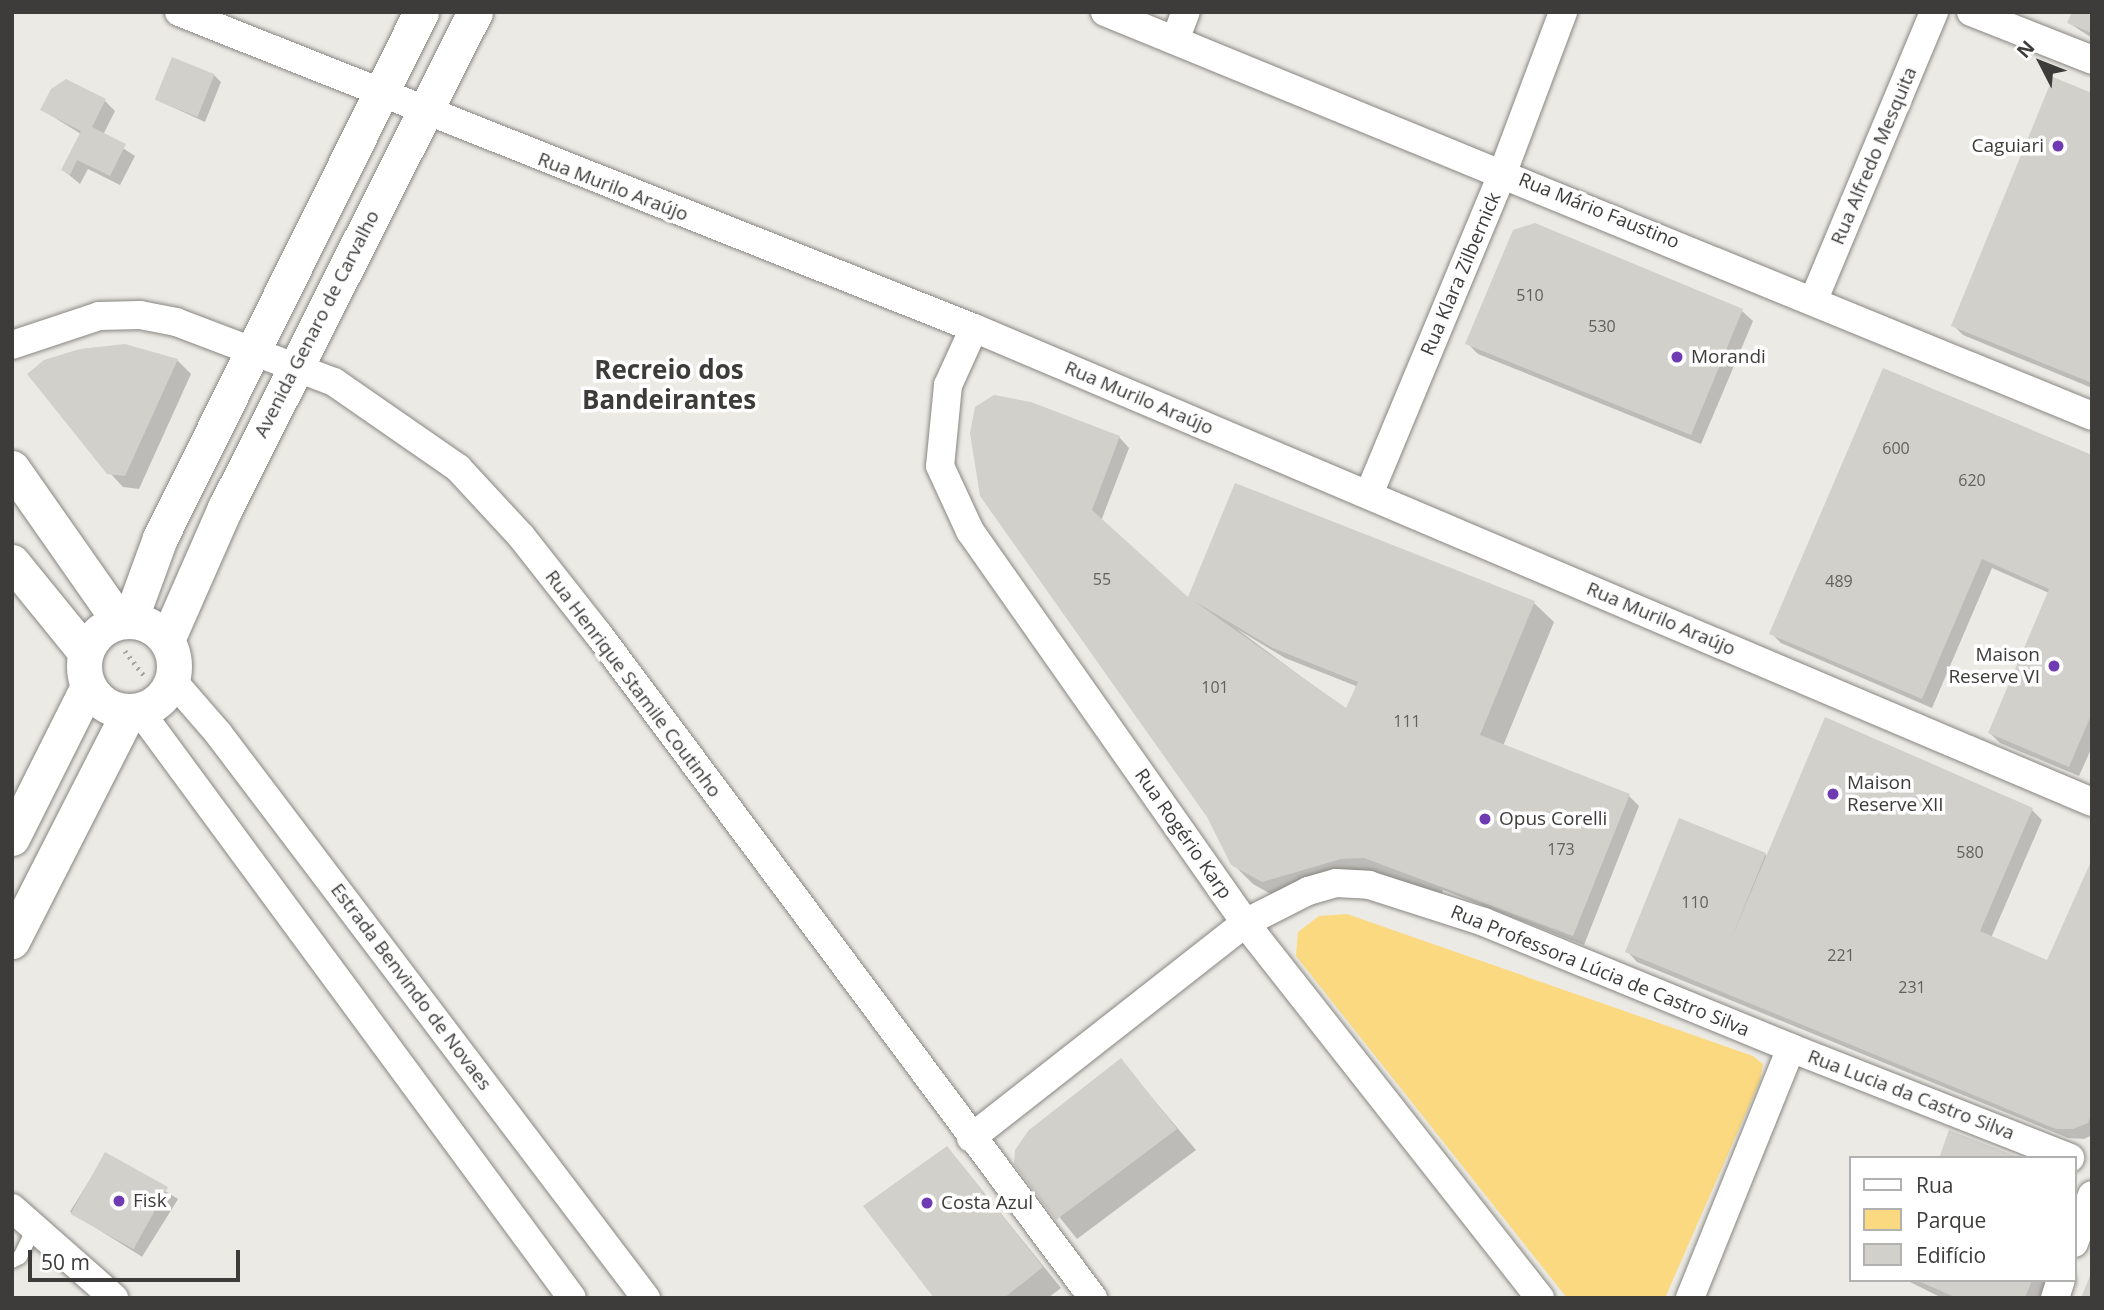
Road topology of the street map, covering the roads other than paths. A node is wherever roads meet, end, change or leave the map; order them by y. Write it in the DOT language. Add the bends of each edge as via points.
graph roads {
  1 [pos="179,12"];
  2 [pos="421,12"];
  3 [pos="475,12"];
  4 [pos="1105,12"];
  5 [pos="1186,12"];
  6 [pos="1563,12"];
  7 [pos="1934,12"];
  8 [pos="1971,12"];
  9 [pos="1175,40"];
  10 [pos="2092,60"];
  11 [pos="381,93"];
  12 [pos="425,113"];
  13 [pos="1503,172"];
  14 [pos="1814,299"];
  15 [pos="974,328"];
  16 [pos="12,345"];
  17 [pos="255,350"];
  18 [pos="296,365"];
  19 [pos="2092,416"];
  20 [pos="12,468"];
  21 [pos="1369,494"];
  22 [pos="12,562"];
  23 [pos="124,621"];
  24 [pos="167,640"];
  25 [pos="87,670"];
  26 [pos="172,680"];
  27 [pos="134,711"];
  28 [pos="2092,802"];
  29 [pos="12,838"];
  30 [pos="1245,923"];
  31 [pos="12,941"];
  32 [pos="1791,1048"];
  33 [pos="971,1138"];
  34 [pos="2067,1156"];
  35 [pos="2092,1195"];
  36 [pos="12,1208"];
  37 [pos="35,1226"];
  38 [pos="2076,1238"];
  39 [pos="12,1261"];
  40 [pos="114,1298"];
  41 [pos="572,1298"];
  42 [pos="646,1298"];
  43 [pos="1093,1298"];
  44 [pos="1540,1298"];
  45 [pos="1690,1298"];
  1 -- 11 [label="street, Rua Murilo Araújo"];
  2 -- 11 [label="street"];
  3 -- 12 [label="street, Avenida Genaro de Carvalho"];
  4 -- 9 [label="street, Rua Mário Faustino"];
  5 -- 9 [label="street"];
  6 -- 13 [label="street, Rua Klara Zilbernick"];
  7 -- 14 [label="street, Rua Alfredo Mesquita"];
  8 -- 10 [label="street"];
  9 -- 13 [label="street, Rua Mário Faustino"];
  11 -- 12 [label="street, Rua Murilo Araújo"];
  11 -- 17 [label="street"];
  12 -- 15 [label="street, Rua Murilo Araújo"];
  12 -- 18 [label="street, Avenida Genaro de Carvalho"];
  13 -- 14 [label="street, Rua Mário Faustino"];
  13 -- 21 [label="street, Rua Klara Zilbernick"];
  14 -- 19 [label="street, Rua Mário Faustino"];
  15 -- 21 [label="street, Rua Murilo Araújo"];
  15 -- 30 [label="street, Rua Rogério Karp" via="948,385 940,466 970,531"];
  16 -- 17 [label="street, Rua Henrique Stamile Coutinho" via="99,316 140,315 176,322"];
  17 -- 18 [label="street, Rua Henrique Stamile Coutinho"];
  17 -- 23 [label="street" via="160,538"];
  18 -- 24 [label="street, Avenida Genaro de Carvalho"];
  18 -- 33 [label="street, Rua Henrique Stamile Coutinho" via="334,382 412,432 458,468 493,504 599,635"];
  20 -- 23 [label="street"];
  21 -- 28 [label="street, Rua Murilo Araújo"];
  22 -- 25 [label="street"];
  23 -- 24 [label="street" via="150,625"];
  23 -- 25 [label="street" via="97,634"];
  24 -- 26 [label="street" via="173,652"];
  25 -- 27 [label="street" via="113,708"];
  25 -- 29 [label="street"];
  26 -- 27 [label="street" via="161,698"];
  26 -- 42 [label="street, Estrada Benvindo de Novaes" via="218,733"];
  27 -- 31 [label="street"];
  27 -- 41 [label="street"];
  30 -- 32 [label="street, Rua Professora Lúcia de Castro Silva" via="1308,891 1335,883 1369,886 1484,922"];
  30 -- 33 [label="street, Rua Professora Lúcia de Castro Silva"];
  30 -- 44 [label="street, Rua Rogério Karp"];
  32 -- 34 [label="street, Rua Lucia da Castro Silva"];
  32 -- 45 [label="street"];
  33 -- 43 [label="street, Rua Henrique Stamile Coutinho"];
  35 -- 38 [label="street"];
  36 -- 37 [label="street"];
  37 -- 39 [label="lane" via="20,1257"];
  37 -- 40 [label="street"];
}
